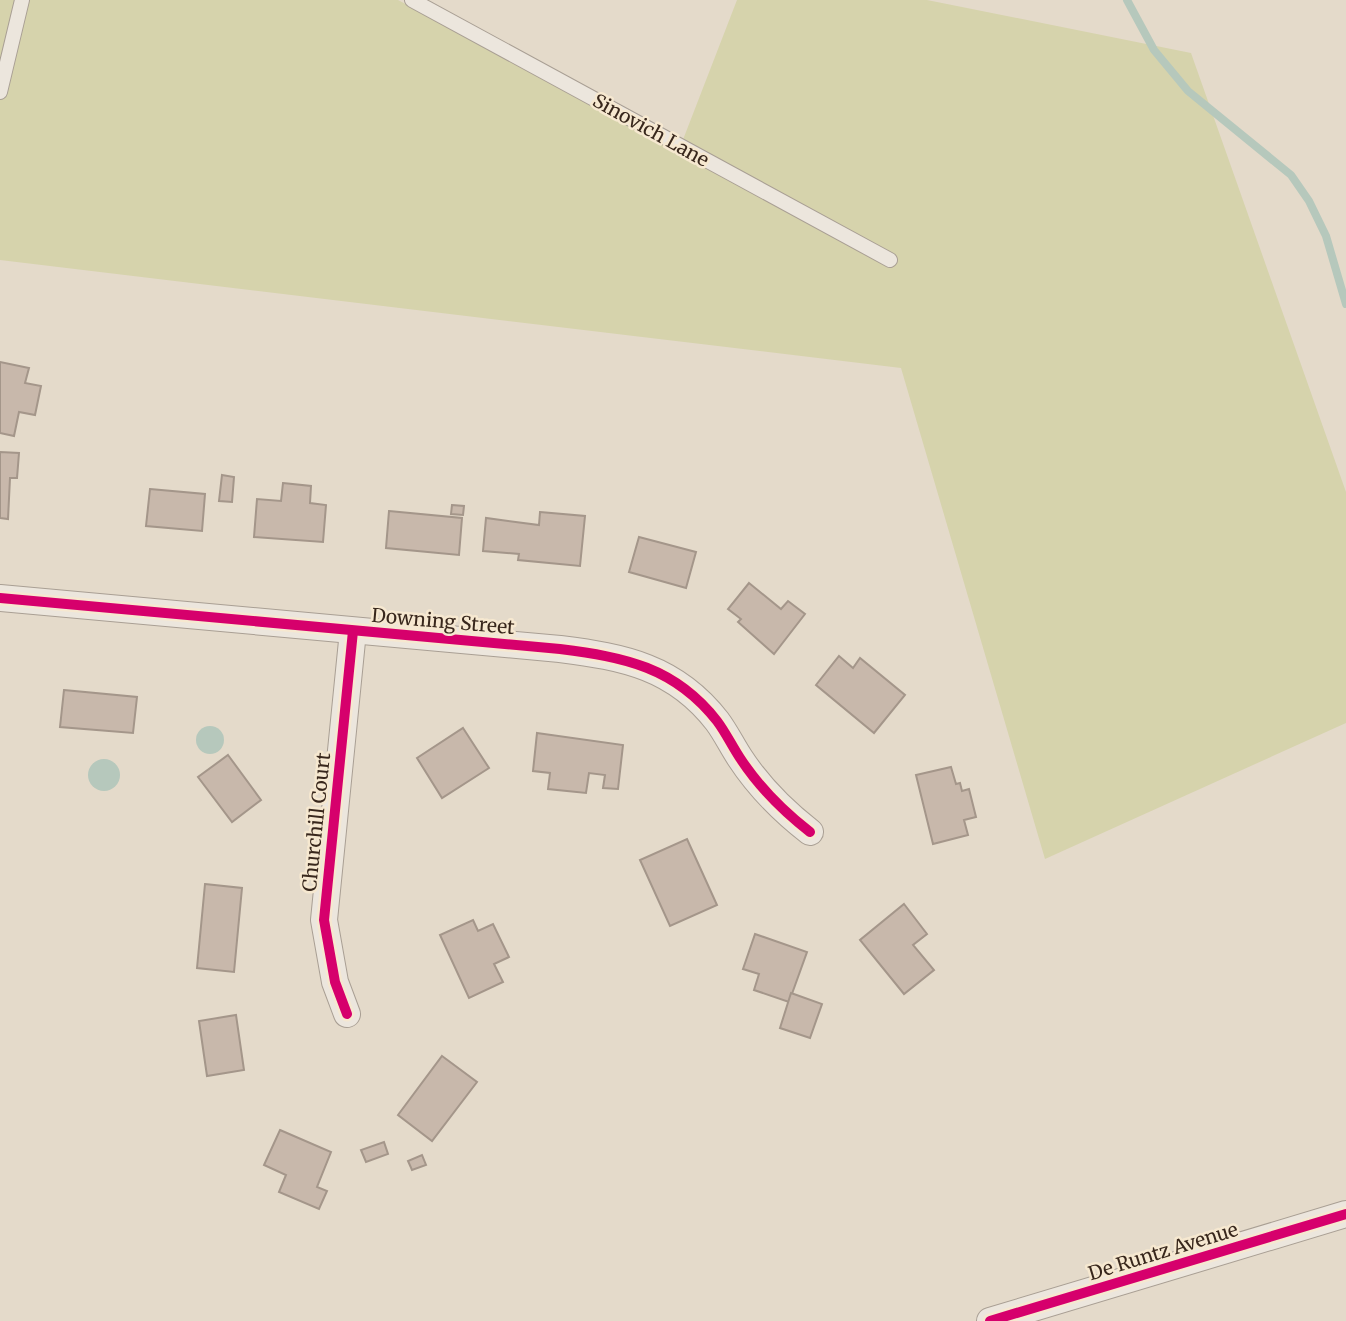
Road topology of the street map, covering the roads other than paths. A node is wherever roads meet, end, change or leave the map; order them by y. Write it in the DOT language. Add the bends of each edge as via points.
graph roads {
  1 [pos="22,0"];
  2 [pos="412,0"];
  3 [pos="0,92"];
  4 [pos="890,260"];
  5 [pos="0,598"];
  6 [pos="353,631"];
  7 [pos="810,832"];
  8 [pos="347,1014"];
  9 [pos="1346,1214"];
  10 [pos="1023,1317"];
  11 [pos="990,1321"];
  1 -- 3 [label="lane"];
  2 -- 4 [label="lane, Sinovich Lane"];
  5 -- 6 [label="street, Downing Street"];
  6 -- 7 [label="street, Downing Street" via="560,649 614,657 652,669 703,705 758,783"];
  6 -- 8 [label="street, Churchill Court" via="324,920 335,982"];
  9 -- 10 [label="street, De Runtz Avenue"];
  10 -- 11 [label="street, De Runtz Avenue"];
}
